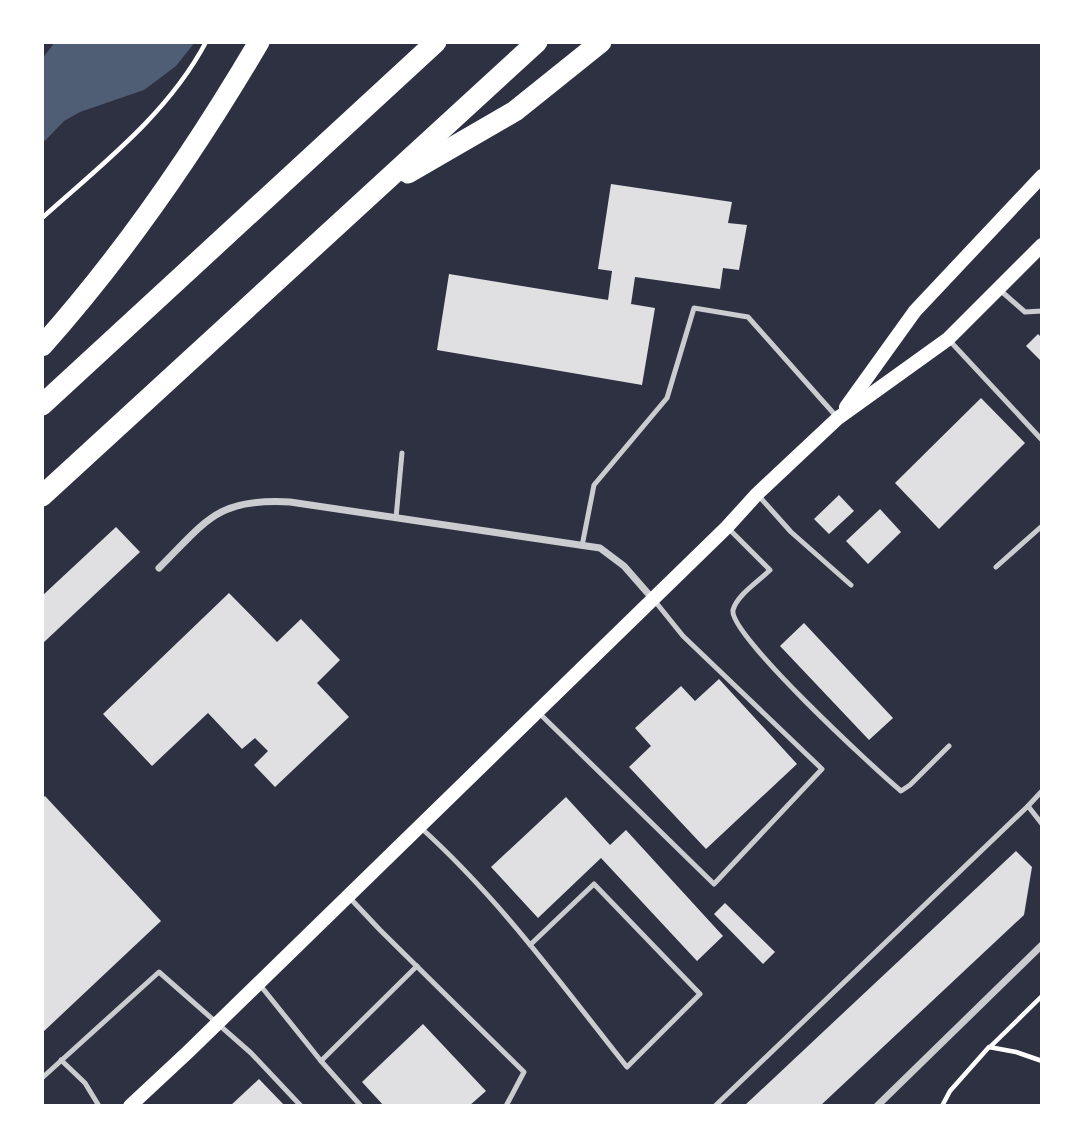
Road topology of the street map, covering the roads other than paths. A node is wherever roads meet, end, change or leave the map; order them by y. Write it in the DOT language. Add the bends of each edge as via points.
graph roads {
  1 [pos="259,42"];
  2 [pos="436,42"];
  3 [pos="537,42"];
  4 [pos="601,42"];
  5 [pos="1042,176"];
  6 [pos="372,193"];
  7 [pos="1042,245"];
  8 [pos="998,289"];
  9 [pos="1042,311"];
  10 [pos="948,338"];
  11 [pos="42,346"];
  12 [pos="42,405"];
  13 [pos="838,418"];
  14 [pos="1042,440"];
  15 [pos="402,453"];
  16 [pos="757,494"];
  17 [pos="42,496"];
  18 [pos="396,517"];
  19 [pos="1042,526"];
  20 [pos="727,527"];
  21 [pos="583,546"];
  22 [pos="996,566"];
  23 [pos="159,569"];
  24 [pos="850,585"];
  25 [pos="652,598"];
  26 [pos="537,711"];
  27 [pos="949,746"];
  28 [pos="1042,791"];
  29 [pos="1028,806"];
  30 [pos="1042,824"];
  31 [pos="419,826"];
  32 [pos="348,895"];
  33 [pos="530,945"];
  34 [pos="1042,945"];
  35 [pos="417,966"];
  36 [pos="258,982"];
  37 [pos="218,1022"];
  38 [pos="61,1060"];
  39 [pos="321,1061"];
  40 [pos="42,1078"];
  41 [pos="99,1106"];
  42 [pos="130,1106"];
  43 [pos="301,1106"];
  44 [pos="361,1106"];
  45 [pos="506,1106"];
  46 [pos="715,1106"];
  47 [pos="877,1106"];
  1 -- 11 [label="highway" via="145,217"];
  2 -- 12 [label="highway"];
  3 -- 6 [label="highway"];
  4 -- 6 [label="highway" via="515,111"];
  5 -- 13 [label="main road" via="915,311"];
  6 -- 17 [label="highway"];
  7 -- 8 [label="main road"];
  8 -- 9 [label="lane" via="1025,312"];
  8 -- 10 [label="main road"];
  10 -- 13 [label="main road"];
  10 -- 14 [label="lane"];
  13 -- 16 [label="main road"];
  13 -- 21 [label="lane" via="748,317 694,308 667,398 594,485"];
  15 -- 18 [label="lane"];
  16 -- 20 [label="main road"];
  16 -- 24 [label="lane"];
  18 -- 21 [label="street"];
  18 -- 23 [label="street" via="251,501 216,513"];
  19 -- 22 [label="lane"];
  20 -- 25 [label="main road"];
  20 -- 27 [label="lane" via="769,570 740,598 733,611 735,621 755,649 870,765 901,791"];
  21 -- 25 [label="street" via="600,548 624,566"];
  25 -- 26 [label="main road"];
  25 -- 26 [label="lane" via="683,636 822,769 714,884"];
  26 -- 31 [label="main road"];
  28 -- 29 [label="lane"];
  29 -- 30 [label="lane"];
  29 -- 46 [label="lane"];
  31 -- 32 [label="main road"];
  31 -- 33 [label="lane" via="493,899"];
  32 -- 35 [label="lane"];
  32 -- 36 [label="main road"];
  33 -- 33 [label="lane" via="628,1067 700,994 594,884"];
  34 -- 47 [label="street"];
  35 -- 39 [label="lane"];
  35 -- 45 [label="lane" via="524,1072"];
  36 -- 37 [label="main road"];
  36 -- 39 [label="lane"];
  37 -- 38 [label="lane" via="159,972"];
  37 -- 42 [label="main road"];
  37 -- 43 [label="lane"];
  38 -- 40 [label="lane"];
  38 -- 41 [label="lane" via="85,1083"];
  39 -- 44 [label="lane"];
}
